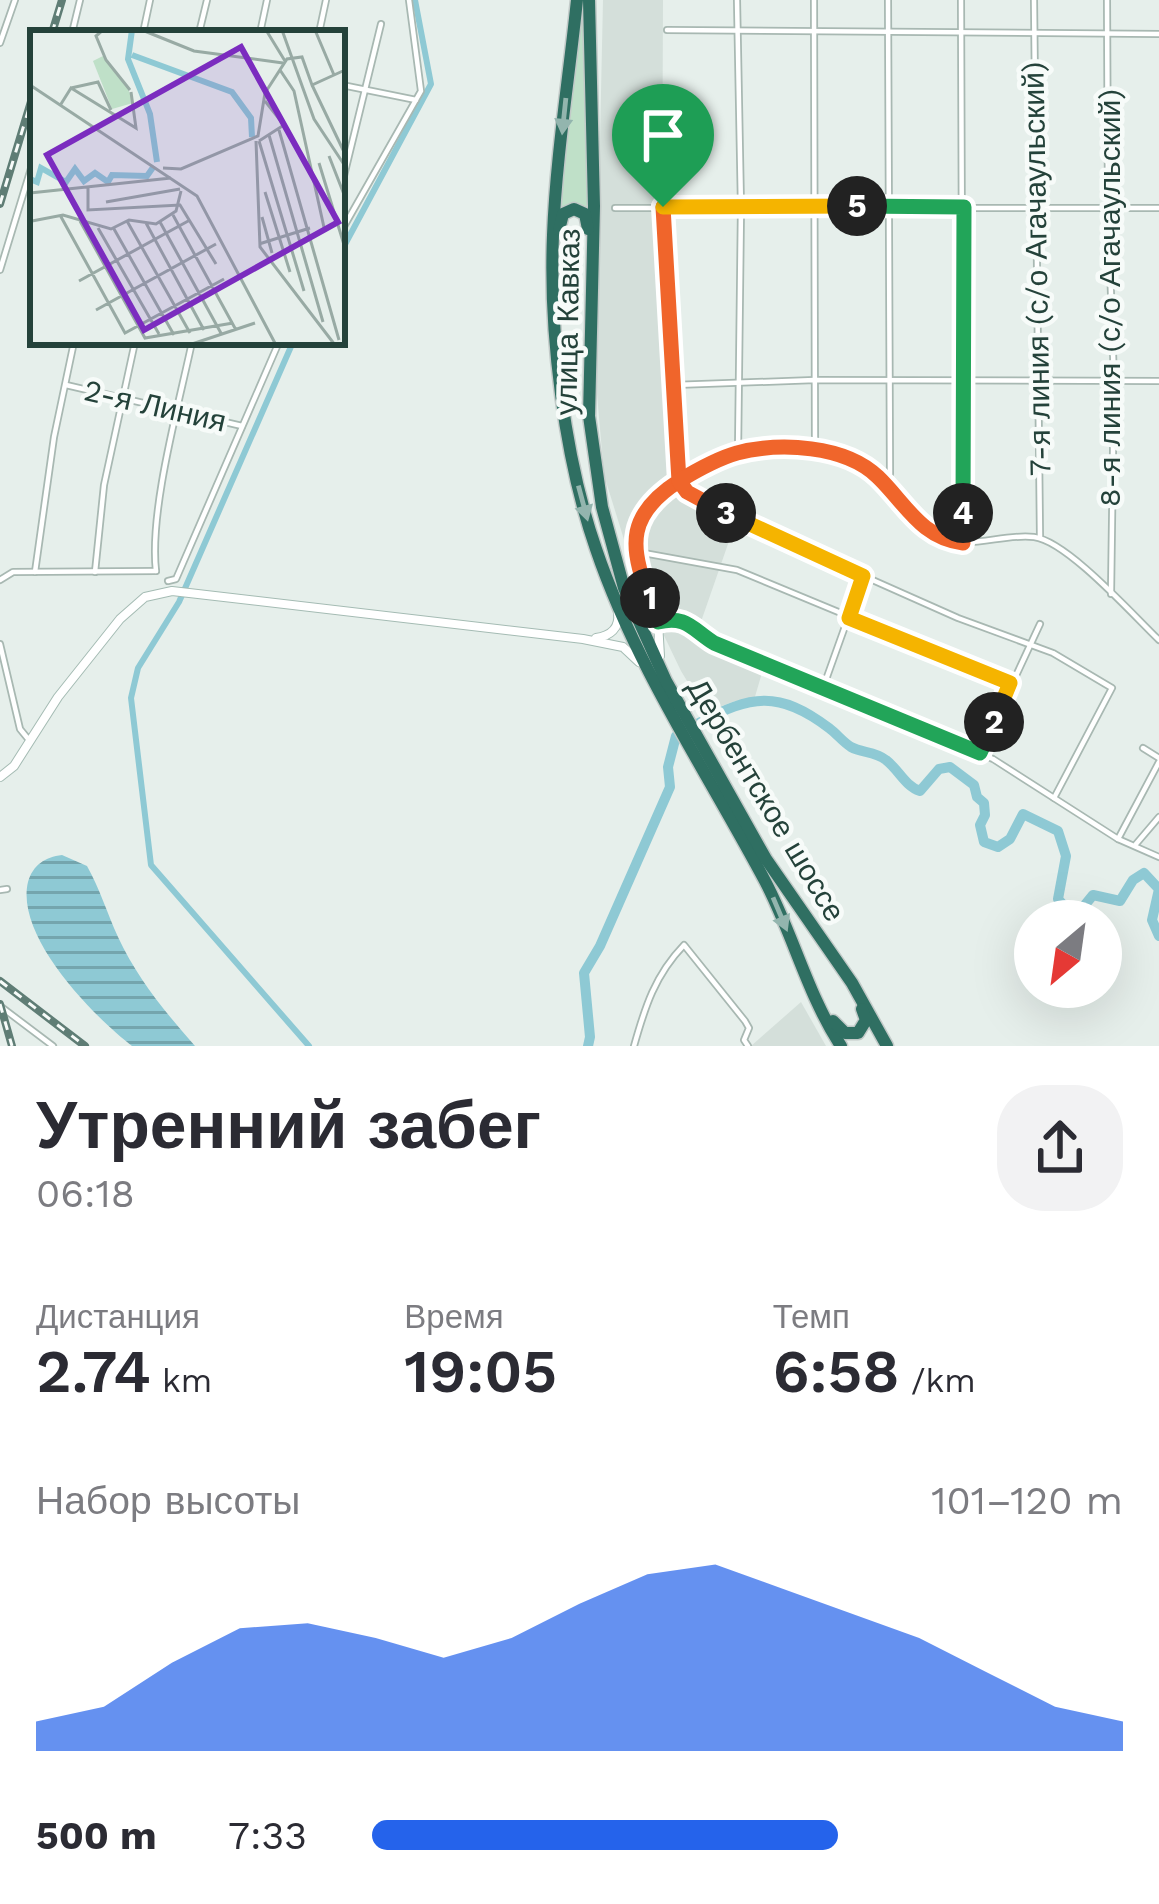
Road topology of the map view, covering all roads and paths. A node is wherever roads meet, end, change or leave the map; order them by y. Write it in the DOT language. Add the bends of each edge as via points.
graph roads {
  1 [pos="15,0"];
  2 [pos="80,0"];
  3 [pos="150,0"];
  4 [pos="207,0"];
  5 [pos="267,0"];
  6 [pos="326,0"];
  7 [pos="409,0"];
  8 [pos="577,0"];
  9 [pos="589,0"];
  10 [pos="737,0"];
  11 [pos="814,0"];
  12 [pos="888,0"];
  13 [pos="962,0"];
  14 [pos="1034,0"];
  15 [pos="1107,0"];
  16 [pos="381,24"];
  17 [pos="73,30"];
  18 [pos="144,30"];
  19 [pos="200,30"];
  20 [pos="261,30"];
  21 [pos="320,30"];
  22 [pos="667,30"];
  23 [pos="737,32"];
  24 [pos="815,32"];
  25 [pos="888,33"];
  26 [pos="962,34"];
  27 [pos="1034,34"];
  28 [pos="1108,34"];
  29 [pos="1159,34"];
  30 [pos="0,43"];
  31 [pos="345,86"];
  32 [pos="366,90"];
  33 [pos="416,100"];
  34 [pos="664,118"];
  35 [pos="30,172"];
  36 [pos="345,172"];
  37 [pos="816,206"];
  38 [pos="890,206"];
  39 [pos="663,207"];
  40 [pos="741,207"];
  41 [pos="964,207"];
  42 [pos="1037,207"];
  43 [pos="615,208"];
  44 [pos="1108,208"];
  45 [pos="1159,208"];
  46 [pos="345,225"];
  47 [pos="0,270"];
  48 [pos="555,291"];
  49 [pos="591,297"];
  50 [pos="73,345"];
  51 [pos="134,345"];
  52 [pos="191,345"];
  53 [pos="278,345"];
  54 [pos="815,380"];
  55 [pos="889,380"];
  56 [pos="963,380"];
  57 [pos="1039,380"];
  58 [pos="1114,381"];
  59 [pos="1159,381"];
  60 [pos="739,383"];
  61 [pos="66,385"];
  62 [pos="674,385"];
  63 [pos="123,397"];
  64 [pos="178,410"];
  65 [pos="243,426"];
  66 [pos="815,451"];
  67 [pos="738,453"];
  68 [pos="679,481"];
  69 [pos="883,482"];
  70 [pos="1040,537"];
  71 [pos="963,543"];
  72 [pos="638,552"];
  73 [pos="156,571"];
  74 [pos="35,572"];
  75 [pos="95,572"];
  76 [pos="863,576"];
  77 [pos="0,580"];
  78 [pos="177,588"];
  79 [pos="619,590"];
  80 [pos="1111,596"];
  81 [pos="849,618"];
  82 [pos="658,622"];
  83 [pos="1040,623"];
  84 [pos="645,638"];
  85 [pos="583,639"];
  86 [pos="1159,640"];
  87 [pos="0,644"];
  88 [pos="1029,646"];
  89 [pos="1010,683"];
  90 [pos="823,688"];
  91 [pos="660,693"];
  92 [pos="679,704"];
  93 [pos="29,741"];
  94 [pos="1143,748"];
  95 [pos="980,753"];
  96 [pos="1159,760"];
  97 [pos="0,777"];
  98 [pos="1054,798"];
  99 [pos="1159,817"];
  100 [pos="1118,839"];
  101 [pos="1134,846"];
  102 [pos="1159,857"];
  103 [pos="838,964"];
  104 [pos="810,984"];
  105 [pos="0,1006"];
  106 [pos="53,1046"];
  107 [pos="634,1046"];
  108 [pos="748,1046"];
  109 [pos="841,1046"];
  110 [pos="887,1046"];
  1 -- 30 [label="street"];
  2 -- 17 [label="street"];
  3 -- 18 [label="street"];
  4 -- 19 [label="street"];
  5 -- 20 [label="street"];
  6 -- 21 [label="street"];
  7 -- 33 [label="street" via="422,83"];
  8 -- 48 [label="highway, one-way" via="555,200"];
  9 -- 49 [label="highway, улица Кавказ"];
  10 -- 23 [label="street"];
  11 -- 24 [label="street"];
  12 -- 25 [label="street"];
  13 -- 26 [label="street"];
  14 -- 27 [label="street, 7-я линия (с/о Агачаульский)"];
  15 -- 28 [label="street, 8-я линия (с/о Агачаульский)"];
  16 -- 32 [label="street"];
  22 -- 23 [label="street"];
  23 -- 24 [label="street"];
  23 -- 40 [label="street"];
  24 -- 25 [label="street"];
  24 -- 37 [label="street"];
  25 -- 26 [label="street"];
  25 -- 38 [label="street"];
  26 -- 27 [label="street"];
  26 -- 41 [label="street"];
  27 -- 28 [label="street"];
  27 -- 42 [label="street, 7-я линия (с/о Агачаульский)"];
  28 -- 29 [label="street"];
  28 -- 44 [label="street, 8-я линия (с/о Агачаульский)"];
  31 -- 32 [label="street"];
  32 -- 33 [label="street"];
  32 -- 36 [label="street"];
  33 -- 46 [label="street"];
  34 -- 39 [label="street"];
  35 -- 47 [label="street"];
  37 -- 38 [label="street"];
  37 -- 40 [label="street"];
  37 -- 54 [label="street"];
  38 -- 41 [label="street"];
  38 -- 55 [label="street"];
  39 -- 40 [label="street"];
  39 -- 43 [label="street"];
  39 -- 62 [label="street"];
  40 -- 60 [label="street"];
  41 -- 42 [label="street"];
  41 -- 56 [label="street"];
  42 -- 44 [label="street"];
  42 -- 57 [label="street, 7-я линия (с/о Агачаульский)"];
  44 -- 45 [label="street"];
  44 -- 58 [label="street, 8-я линия (с/о Агачаульский)"];
  48 -- 49 [label="highway" via="559,220 574,209 588,220"];
  48 -- 79 [label="highway, one-way" via="577,479 596,550"];
  49 -- 79 [label="highway, улица Кавказ" via="589,416"];
  50 -- 61 [label="street"];
  51 -- 63 [label="street"];
  52 -- 64 [label="street"];
  53 -- 65 [label="street"];
  54 -- 55 [label="street"];
  54 -- 60 [label="street"];
  54 -- 66 [label="street"];
  55 -- 56 [label="street"];
  55 -- 69 [label="street" via="890,474"];
  56 -- 57 [label="street"];
  56 -- 71 [label="street"];
  57 -- 58 [label="street"];
  57 -- 70 [label="street, 7-я линия (с/о Агачаульский)"];
  58 -- 59 [label="street"];
  58 -- 80 [label="street, 8-я линия (с/о Агачаульский)"];
  60 -- 62 [label="street"];
  60 -- 67 [label="street"];
  61 -- 63 [label="street, 2-я Линия"];
  61 -- 74 [label="street"];
  62 -- 68 [label="street"];
  63 -- 64 [label="street, 2-я Линия"];
  63 -- 75 [label="street"];
  64 -- 65 [label="street, 2-я Линия"];
  64 -- 73 [label="street"];
  65 -- 78 [label="street"];
  66 -- 67 [label="street"];
  66 -- 69 [label="street" via="857,462"];
  67 -- 68 [label="street"];
  68 -- 72 [label="street" via="640,514"];
  68 -- 76 [label="street" via="704,502"];
  69 -- 71 [label="street" via="919,524"];
  70 -- 71 [label="street"];
  70 -- 80 [label="street" via="1058,544"];
  72 -- 81 [label="street" via="737,570"];
  72 -- 82 [label="street"];
  73 -- 75 [label="street"];
  73 -- 78 [label="street"];
  74 -- 75 [label="street"];
  74 -- 77 [label="street"];
  76 -- 81 [label="street"];
  76 -- 88 [label="street"];
  78 -- 85 [label="main road"];
  78 -- 93 [label="main road" via="146,597 120,619"];
  79 -- 82 [label="main road" via="649,625"];
  79 -- 84 [label="highway, улица Кавказ"];
  79 -- 85 [label="main road" via="615,629"];
  79 -- 91 [label="highway"];
  80 -- 86 [label="street"];
  81 -- 89 [label="street"];
  81 -- 90 [label="street"];
  82 -- 90 [label="street" via="688,622 714,643"];
  82 -- 92 [label="main road" via="661,658"];
  83 -- 88 [label="street"];
  84 -- 92 [label="highway, Дербентское шоссе"];
  85 -- 91 [label="main road" via="623,647"];
  87 -- 93 [label="street"];
  88 -- 89 [label="street"];
  88 -- 98 [label="street" via="1112,688"];
  89 -- 95 [label="street"];
  90 -- 95 [label="street"];
  91 -- 104 [label="highway, one-way" via="767,885"];
  92 -- 103 [label="highway, Дербентское шоссе" via="766,859"];
  93 -- 97 [label="main road"];
  94 -- 96 [label="street"];
  95 -- 98 [label="street"];
  96 -- 100 [label="street"];
  98 -- 100 [label="street"];
  99 -- 101 [label="street"];
  100 -- 101 [label="street"];
  101 -- 102 [label="street"];
  103 -- 104 [label="highway" via="864,1013 858,1033 840,1030"];
  103 -- 110 [label="highway, Дербентское шоссе"];
  104 -- 109 [label="highway"];
  105 -- 106 [label="street"];
  107 -- 108 [label="street" via="649,995 684,945 746,1021"];
}
